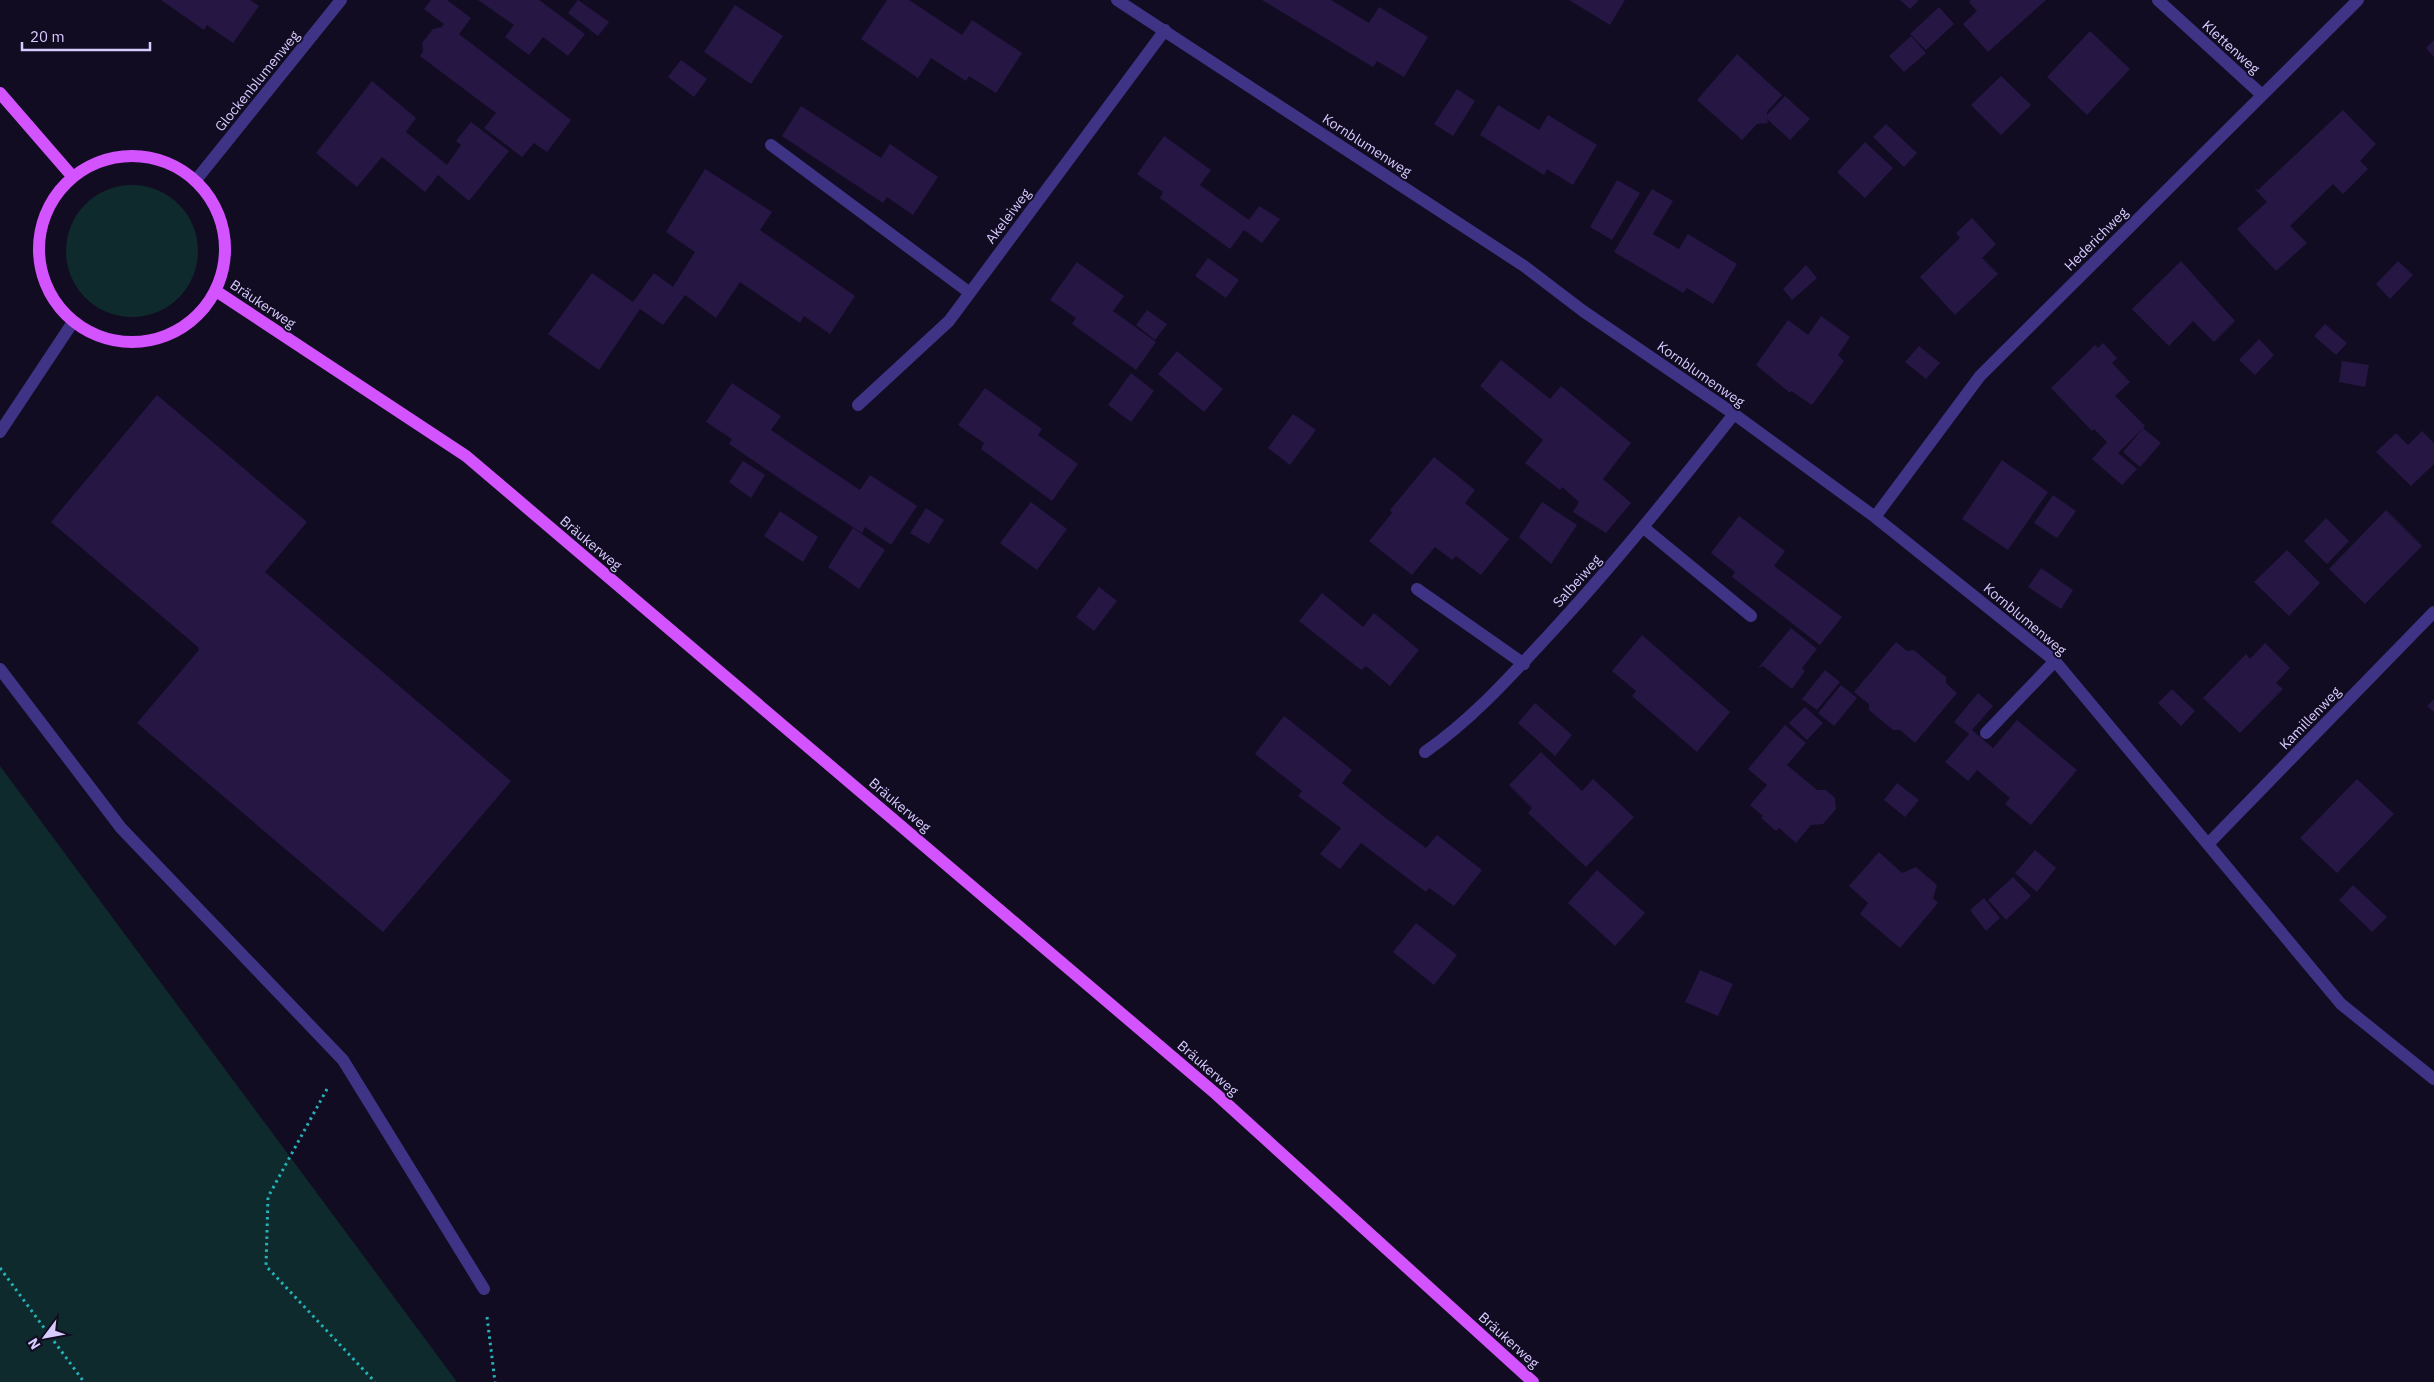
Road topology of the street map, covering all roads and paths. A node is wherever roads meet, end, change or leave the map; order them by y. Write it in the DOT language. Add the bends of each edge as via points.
graph roads {
  1 [pos="341,0"];
  2 [pos="2158,0"];
  3 [pos="2358,0"];
  4 [pos="1119,1"];
  5 [pos="1165,30"];
  6 [pos="0,93"];
  7 [pos="2262,95"];
  8 [pos="771,145"];
  9 [pos="72,176"];
  10 [pos="196,180"];
  11 [pos="216,291"];
  12 [pos="970,293"];
  13 [pos="73,322"];
  14 [pos="858,405"];
  15 [pos="1734,414"];
  16 [pos="0,432"];
  17 [pos="1875,517"];
  18 [pos="1644,528"];
  19 [pos="1417,589"];
  20 [pos="2434,612"];
  21 [pos="1751,616"];
  22 [pos="2055,661"];
  23 [pos="1524,664"];
  24 [pos="0,669"];
  25 [pos="1986,733"];
  26 [pos="1425,752"];
  27 [pos="2208,844"];
  28 [pos="343,1060"];
  29 [pos="2434,1079"];
  30 [pos="0,1268"];
  31 [pos="484,1289"];
  32 [pos="84,1382"];
  33 [pos="376,1382"];
  34 [pos="495,1382"];
  35 [pos="1533,1382"];
  1 -- 10 [label="street, Glockenblumenweg"];
  2 -- 7 [label="street, Klettenweg"];
  3 -- 7 [label="street, Hederichweg"];
  4 -- 5 [label="street, Kornblumenweg"];
  5 -- 12 [label="street, Akeleiweg"];
  5 -- 15 [label="street, Kornblumenweg" via="1524,266 1583,311"];
  6 -- 9 [label="main road"];
  7 -- 17 [label="street, Hederichweg" via="1980,376"];
  8 -- 12 [label="street"];
  9 -- 10 [label="main road" via="95,162 120,155 148,156 173,165"];
  9 -- 13 [label="main road" via="53,197 42,222 38,249 46,285 54,301"];
  10 -- 11 [label="main road" via="215,204 224,233 225,262"];
  11 -- 13 [label="main road" via="200,314 177,331 152,341 124,343 97,336"];
  11 -- 35 [label="main road, Bräukerweg" via="466,456 1216,1094"];
  12 -- 14 [label="street, Akeleiweg" via="949,321"];
  13 -- 16 [label="street"];
  15 -- 17 [label="street, Kornblumenweg"];
  15 -- 18 [label="street, Salbeiweg"];
  17 -- 22 [label="street, Kornblumenweg"];
  18 -- 21 [label="street"];
  18 -- 23 [label="street, Salbeiweg"];
  19 -- 23 [label="street"];
  20 -- 27 [label="street, Kamillenweg"];
  22 -- 25 [label="street"];
  22 -- 27 [label="street, Kornblumenweg"];
  23 -- 26 [label="street, Salbeiweg"];
  24 -- 28 [label="street" via="121,828"];
  27 -- 29 [label="street, Kornblumenweg" via="2341,1004"];
  28 -- 31 [label="street"];
  28 -- 33 [label="path" via="268,1197 266,1266"];
  30 -- 32 [label="path"];
  31 -- 34 [label="path"];
}
